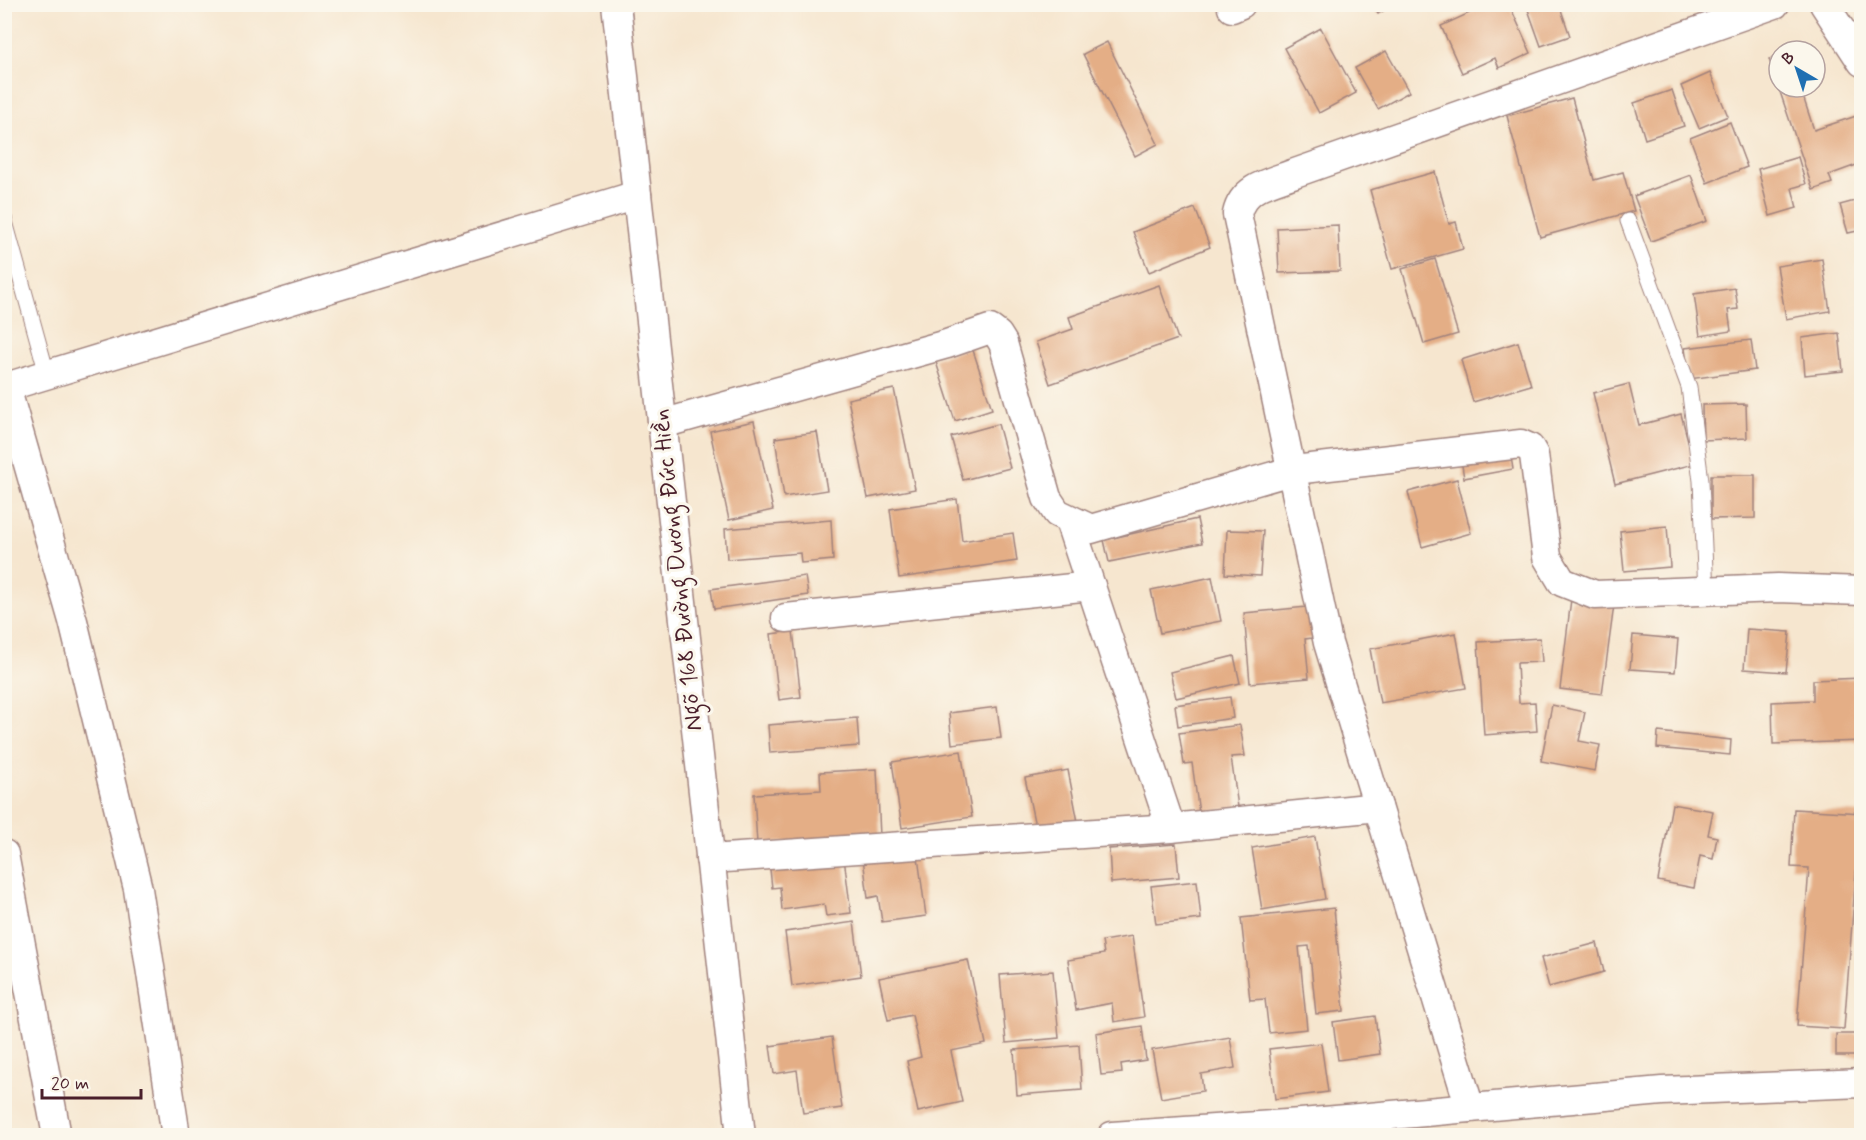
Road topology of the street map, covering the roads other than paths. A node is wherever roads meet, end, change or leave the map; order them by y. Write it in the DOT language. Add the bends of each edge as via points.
graph roads {
  1 [pos="616,4"];
  2 [pos="1775,4"];
  3 [pos="1824,4"];
  4 [pos="1862,62"];
  5 [pos="637,195"];
  6 [pos="4,218"];
  7 [pos="1628,221"];
  8 [pos="47,374"];
  9 [pos="5,387"];
  10 [pos="662,424"];
  11 [pos="1294,470"];
  12 [pos="1069,520"];
  13 [pos="1091,586"];
  14 [pos="1862,591"];
  15 [pos="1706,592"];
  16 [pos="786,618"];
  17 [pos="1378,807"];
  18 [pos="1171,828"];
  19 [pos="4,854"];
  20 [pos="710,860"];
  21 [pos="1862,1083"];
  22 [pos="1470,1108"];
  23 [pos="57,1136"];
  24 [pos="176,1136"];
  25 [pos="741,1136"];
  26 [pos="1112,1136"];
  1 -- 5 [label="street, Ngõ 168 Đường Dương Đức Hiền"];
  2 -- 11 [label="street" via="1295,173 1253,189 1243,198 1237,214"];
  3 -- 4 [label="street"];
  5 -- 8 [label="street"];
  5 -- 10 [label="street, Ngõ 168 Đường Dương Đức Hiền"];
  6 -- 8 [label="lane"];
  7 -- 15 [label="lane" via="1689,387 1701,481"];
  8 -- 9 [label="street"];
  9 -- 24 [label="street" via="73,621 138,889"];
  10 -- 12 [label="street" via="990,329 1003,343 1047,498 1057,513"];
  10 -- 20 [label="street, Ngõ 168 Đường Dương Đức Hiền"];
  11 -- 12 [label="street" via="1091,529"];
  11 -- 15 [label="street" via="1521,444 1534,455 1547,557 1562,582 1595,595"];
  11 -- 17 [label="street" via="1328,643"];
  12 -- 13 [label="street"];
  13 -- 16 [label="street"];
  13 -- 18 [label="street"];
  14 -- 15 [label="street" via="1778,588"];
  17 -- 18 [label="street"];
  17 -- 22 [label="street"];
  18 -- 20 [label="street"];
  19 -- 23 [label="street"];
  20 -- 25 [label="street, Ngõ 168 Đường Dương Đức Hiền"];
  21 -- 22 [label="street" via="1662,1091"];
  22 -- 26 [label="street"];
}
